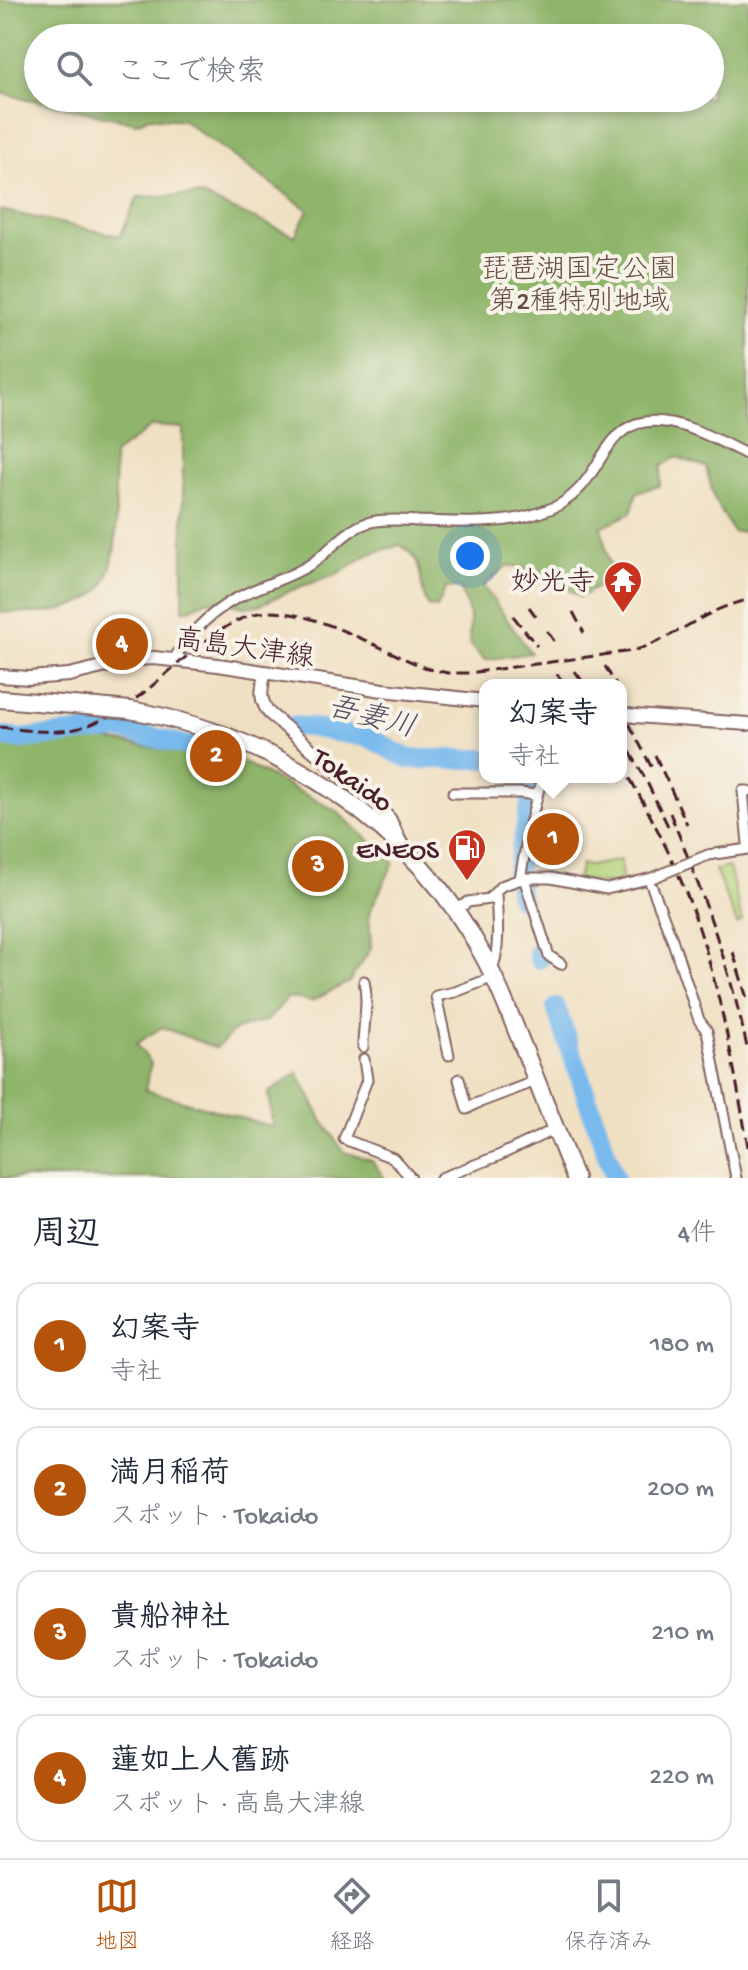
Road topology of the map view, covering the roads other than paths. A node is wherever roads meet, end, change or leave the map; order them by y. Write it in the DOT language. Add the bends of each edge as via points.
graph roads {
  1 [pos="748,455"];
  2 [pos="174,659"];
  3 [pos="265,672"];
  4 [pos="0,676"];
  5 [pos="0,699"];
  6 [pos="479,700"];
  7 [pos="627,715"];
  8 [pos="748,724"];
  9 [pos="539,783"];
  10 [pos="748,791"];
  11 [pos="453,793"];
  12 [pos="532,795"];
  13 [pos="748,846"];
  14 [pos="404,849"];
  15 [pos="651,878"];
  16 [pos="519,880"];
  17 [pos="496,894"];
  18 [pos="455,911"];
  19 [pos="561,964"];
  20 [pos="493,974"];
  21 [pos="364,981"];
  22 [pos="363,1047"];
  23 [pos="449,1055"];
  24 [pos="364,1059"];
  25 [pos="459,1079"];
  26 [pos="536,1081"];
  27 [pos="555,1129"];
  28 [pos="411,1178"];
  29 [pos="441,1178"];
  30 [pos="575,1178"];
  31 [pos="736,1178"];
  1 -- 2 [label="street" via="678,425 632,425 609,445 581,488 547,511 496,520 370,522 296,573 225,605 191,634"];
  2 -- 3 [label="main road, 高島大津線"];
  2 -- 4 [label="main road, 高島大津線" via="136,659 59,676"];
  3 -- 6 [label="main road, 高島大津線"];
  3 -- 14 [label="street" via="261,695 269,713 378,806"];
  5 -- 14 [label="highway, Tokaido, bridge" via="155,714 253,746 352,804"];
  7 -- 8 [label="main road, bridge"];
  9 -- 12 [label="street"];
  10 -- 13 [label="street" via="743,791"];
  11 -- 12 [label="street"];
  12 -- 16 [label="street"];
  13 -- 15 [label="street, bridge"];
  14 -- 18 [label="highway, Tokaido"];
  15 -- 16 [label="street" via="607,889 551,878"];
  15 -- 31 [label="street" via="707,1031"];
  16 -- 17 [label="street" via="501,886"];
  16 -- 19 [label="street" via="549,956"];
  17 -- 18 [label="street"];
  17 -- 20 [label="street"];
  18 -- 20 [label="highway, Tokaido"];
  20 -- 23 [label="street" via="436,996"];
  20 -- 26 [label="highway, Tokaido"];
  21 -- 22 [label="street"];
  24 -- 28 [label="street" via="367,1080 344,1139 393,1158"];
  25 -- 26 [label="street" via="467,1109"];
  26 -- 27 [label="highway, Tokaido"];
  27 -- 29 [label="street"];
  27 -- 30 [label="highway, Tokaido"];
}
